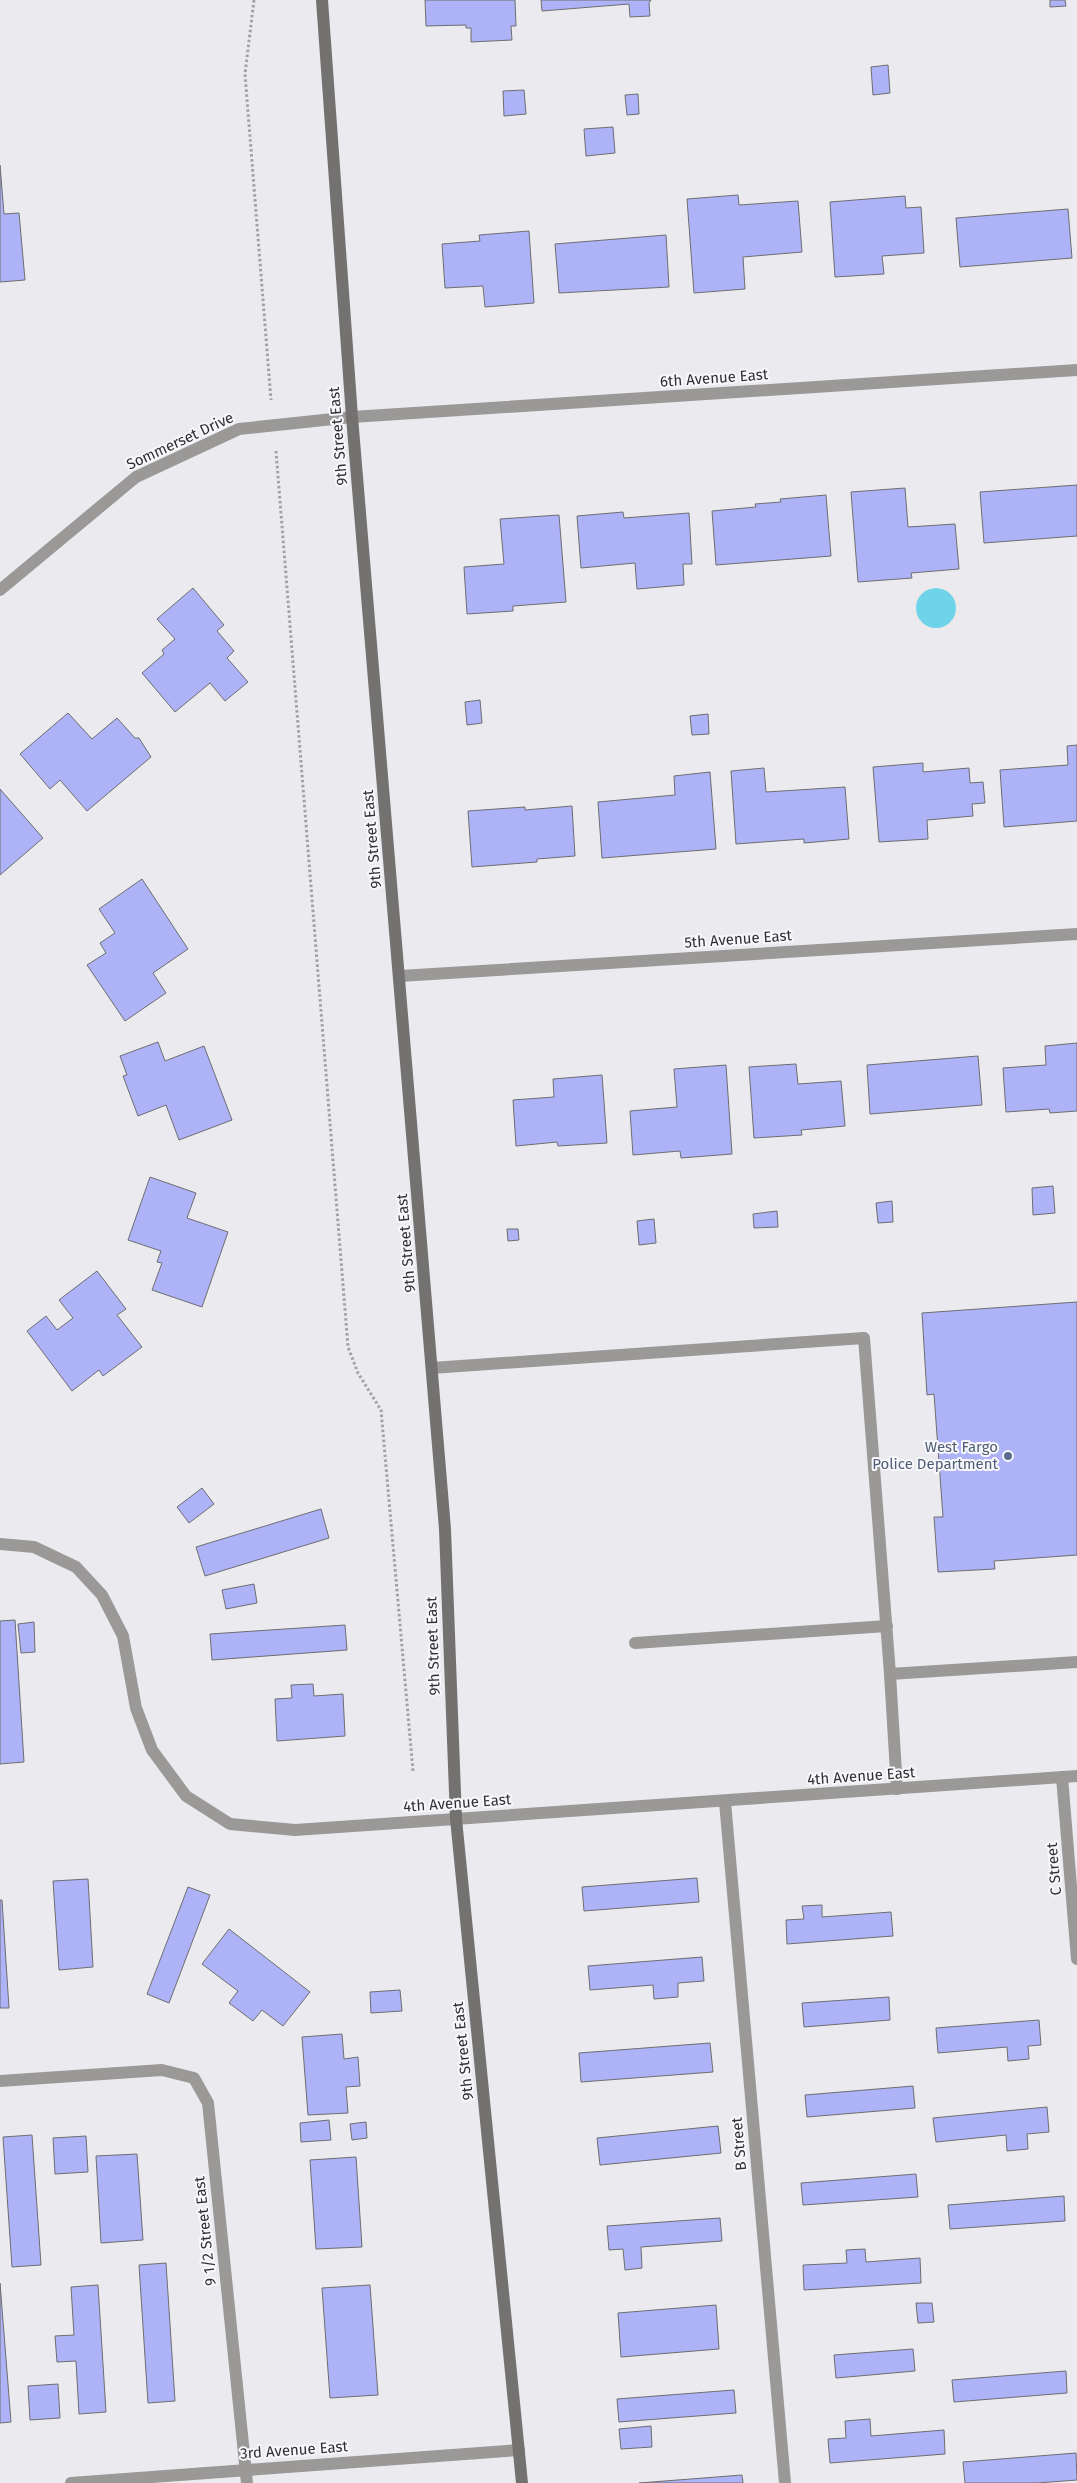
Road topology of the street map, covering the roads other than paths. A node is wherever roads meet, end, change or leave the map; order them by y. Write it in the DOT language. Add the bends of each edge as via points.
graph roads {
  1 [pos="322,0"];
  2 [pos="1077,370"];
  3 [pos="352,417"];
  4 [pos="0,590"];
  5 [pos="1077,934"];
  6 [pos="400,976"];
  7 [pos="432,1368"];
  8 [pos="0,1544"];
  9 [pos="886,1626"];
  10 [pos="635,1643"];
  11 [pos="1077,1662"];
  12 [pos="890,1674"];
  13 [pos="1077,1776"];
  14 [pos="1062,1777"];
  15 [pos="897,1789"];
  16 [pos="725,1802"];
  17 [pos="456,1819"];
  18 [pos="1077,1959"];
  19 [pos="0,2081"];
  20 [pos="519,2450"];
  21 [pos="246,2470"];
  22 [pos="71,2483"];
  23 [pos="247,2483"];
  24 [pos="522,2483"];
  25 [pos="785,2483"];
  1 -- 3 [label="main road, 9th Street East"];
  2 -- 3 [label="street, 6th Avenue East"];
  3 -- 4 [label="street, Sommerset Drive" via="239,429 136,477"];
  3 -- 6 [label="main road, 9th Street East"];
  5 -- 6 [label="street, 5th Avenue East"];
  6 -- 7 [label="main road, 9th Street East"];
  7 -- 9 [label="street" via="864,1338"];
  7 -- 17 [label="main road, 9th Street East" via="445,1529"];
  8 -- 17 [label="street, 4th Avenue East" via="34,1547 76,1567 102,1595 123,1636 136,1708 152,1750 186,1796 230,1824 295,1830"];
  9 -- 10 [label="street"];
  9 -- 12 [label="street"];
  11 -- 12 [label="street"];
  12 -- 15 [label="street"];
  13 -- 14 [label="street, 4th Avenue East"];
  14 -- 15 [label="street, 4th Avenue East"];
  14 -- 18 [label="street, C Street"];
  15 -- 16 [label="street, 4th Avenue East"];
  16 -- 17 [label="street, 4th Avenue East"];
  16 -- 25 [label="street, B Street"];
  17 -- 20 [label="main road, 9th Street East"];
  19 -- 21 [label="street, 9 1/2 Street East" via="162,2070 194,2078 208,2103"];
  20 -- 21 [label="street, 3rd Avenue East"];
  20 -- 24 [label="main road, 9th Street East"];
  21 -- 22 [label="street, 3rd Avenue East"];
  21 -- 23 [label="street, 9 1/2 Street East"];
}
